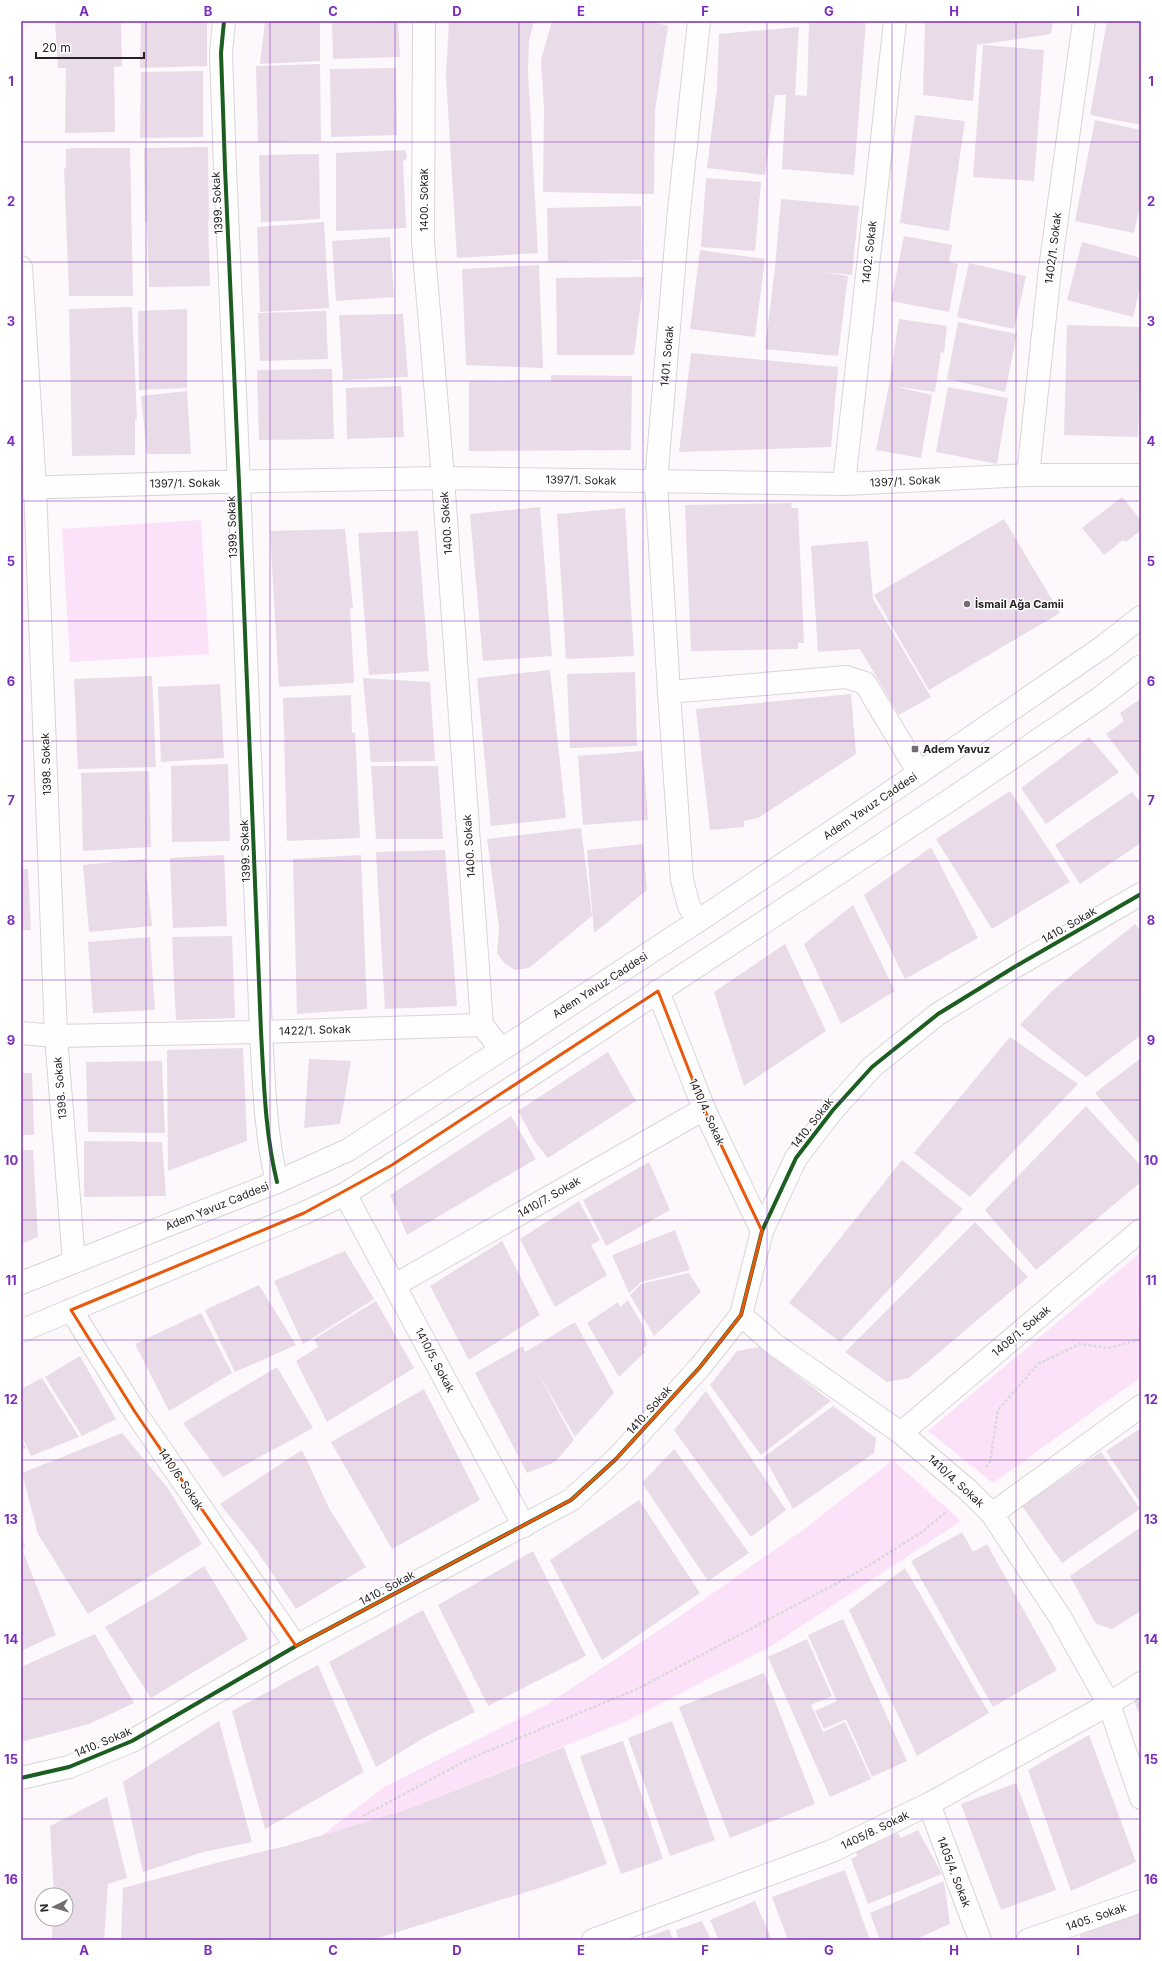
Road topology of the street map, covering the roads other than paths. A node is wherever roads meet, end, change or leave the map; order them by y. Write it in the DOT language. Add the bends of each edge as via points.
graph roads {
  1 [pos="224,21"];
  2 [pos="424,21"];
  3 [pos="699,21"];
  4 [pos="894,21"];
  5 [pos="1084,21"];
  6 [pos="21,267"];
  7 [pos="1028,475"];
  8 [pos="1141,475"];
  9 [pos="443,478"];
  10 [pos="656,482"];
  11 [pos="240,483"];
  12 [pos="844,484"];
  13 [pos="28,488"];
  14 [pos="1141,617"];
  15 [pos="1141,666"];
  16 [pos="669,692"];
  17 [pos="919,774"];
  18 [pos="1141,894"];
  19 [pos="698,921"];
  20 [pos="658,991"];
  21 [pos="482,1025"];
  22 [pos="261,1032"];
  23 [pos="21,1033"];
  24 [pos="56,1036"];
  25 [pos="501,1049"];
  26 [pos="704,1109"];
  27 [pos="277,1182"];
  28 [pos="345,1194"];
  29 [pos="1141,1230"];
  30 [pos="762,1231"];
  31 [pos="74,1262"];
  32 [pos="21,1283"];
  33 [pos="395,1285"];
  34 [pos="71,1310"];
  35 [pos="741,1315"];
  36 [pos="21,1331"];
  37 [pos="1141,1406"];
  38 [pos="901,1432"];
  39 [pos="992,1514"];
  40 [pos="524,1526"];
  41 [pos="296,1646"];
  42 [pos="1141,1683"];
  43 [pos="1109,1704"];
  44 [pos="21,1778"];
  45 [pos="1141,1798"];
  46 [pos="928,1804"];
  47 [pos="1141,1901"];
  48 [pos="592,1940"];
  49 [pos="980,1940"];
  50 [pos="1028,1940"];
  1 -- 11 [label="street, 1399. Sokak" via="221,53 224,160"];
  2 -- 9 [label="street, 1400. Sokak" via="424,241"];
  3 -- 10 [label="street, 1401. Sokak" via="678,220"];
  4 -- 12 [label="street, 1402. Sokak"];
  5 -- 7 [label="street, 1402/1. Sokak" via="1050,269"];
  6 -- 13 [label="street, 1398. Sokak"];
  7 -- 8 [label="street, 1397/1. Sokak"];
  7 -- 12 [label="street, 1397/1. Sokak"];
  9 -- 10 [label="street, 1397/1. Sokak"];
  9 -- 11 [label="street, 1397/1. Sokak"];
  9 -- 21 [label="street, 1400. Sokak"];
  10 -- 12 [label="street, 1397/1. Sokak"];
  10 -- 16 [label="street, 1401. Sokak"];
  11 -- 13 [label="street, 1397/1. Sokak"];
  11 -- 22 [label="street, 1399. Sokak"];
  13 -- 24 [label="street, 1398. Sokak"];
  14 -- 17 [label="street, Adem Yavuz Caddesi" via="1104,646"];
  15 -- 20 [label="street" via="1100,698 959,793"];
  16 -- 17 [label="street" via="846,677 865,683"];
  16 -- 19 [label="street, 1401. Sokak" via="682,880 689,906"];
  17 -- 19 [label="street, Adem Yavuz Caddesi"];
  18 -- 30 [label="street, 1410. Sokak" via="938,1014 872,1067 833,1110 796,1158"];
  19 -- 25 [label="street, Adem Yavuz Caddesi"];
  20 -- 26 [label="street, 1410/4. Sokak"];
  20 -- 28 [label="street"];
  21 -- 22 [label="street, 1422/1. Sokak"];
  21 -- 25 [label="street"];
  22 -- 24 [label="street, 1422/1. Sokak"];
  22 -- 27 [label="street, 1399. Sokak" via="265,1115"];
  23 -- 24 [label="street, 1422/1. Sokak"];
  24 -- 31 [label="street, 1398. Sokak"];
  25 -- 27 [label="street, Adem Yavuz Caddesi" via="348,1150"];
  26 -- 30 [label="street, 1410/4. Sokak"];
  26 -- 33 [label="street, 1410/7. Sokak"];
  27 -- 31 [label="street, Adem Yavuz Caddesi"];
  28 -- 33 [label="street, 1410/5. Sokak"];
  28 -- 34 [label="street"];
  29 -- 38 [label="street, 1408/1. Sokak"];
  30 -- 35 [label="street, 1410. Sokak"];
  31 -- 32 [label="street, Adem Yavuz Caddesi"];
  33 -- 40 [label="street, 1410/5. Sokak"];
  34 -- 36 [label="street"];
  34 -- 41 [label="street, 1410/6. Sokak" via="135,1412"];
  35 -- 38 [label="street, 1410/4. Sokak" via="774,1344"];
  35 -- 40 [label="street, 1410. Sokak" via="700,1367 616,1459 571,1500"];
  37 -- 39 [label="street"];
  38 -- 39 [label="street, 1410/4. Sokak"];
  39 -- 43 [label="street, 1410/4. Sokak" via="1060,1617"];
  40 -- 41 [label="street, 1410. Sokak"];
  41 -- 44 [label="street, 1410. Sokak" via="132,1741 69,1767"];
  42 -- 43 [label="street, 1405/8. Sokak"];
  43 -- 45 [label="street, 1410/4. Sokak"];
  43 -- 46 [label="street, 1405/8. Sokak"];
  46 -- 48 [label="street, 1405/8. Sokak" via="832,1851"];
  46 -- 49 [label="street, 1405/4. Sokak"];
  47 -- 50 [label="street, 1405. Sokak"];
}
